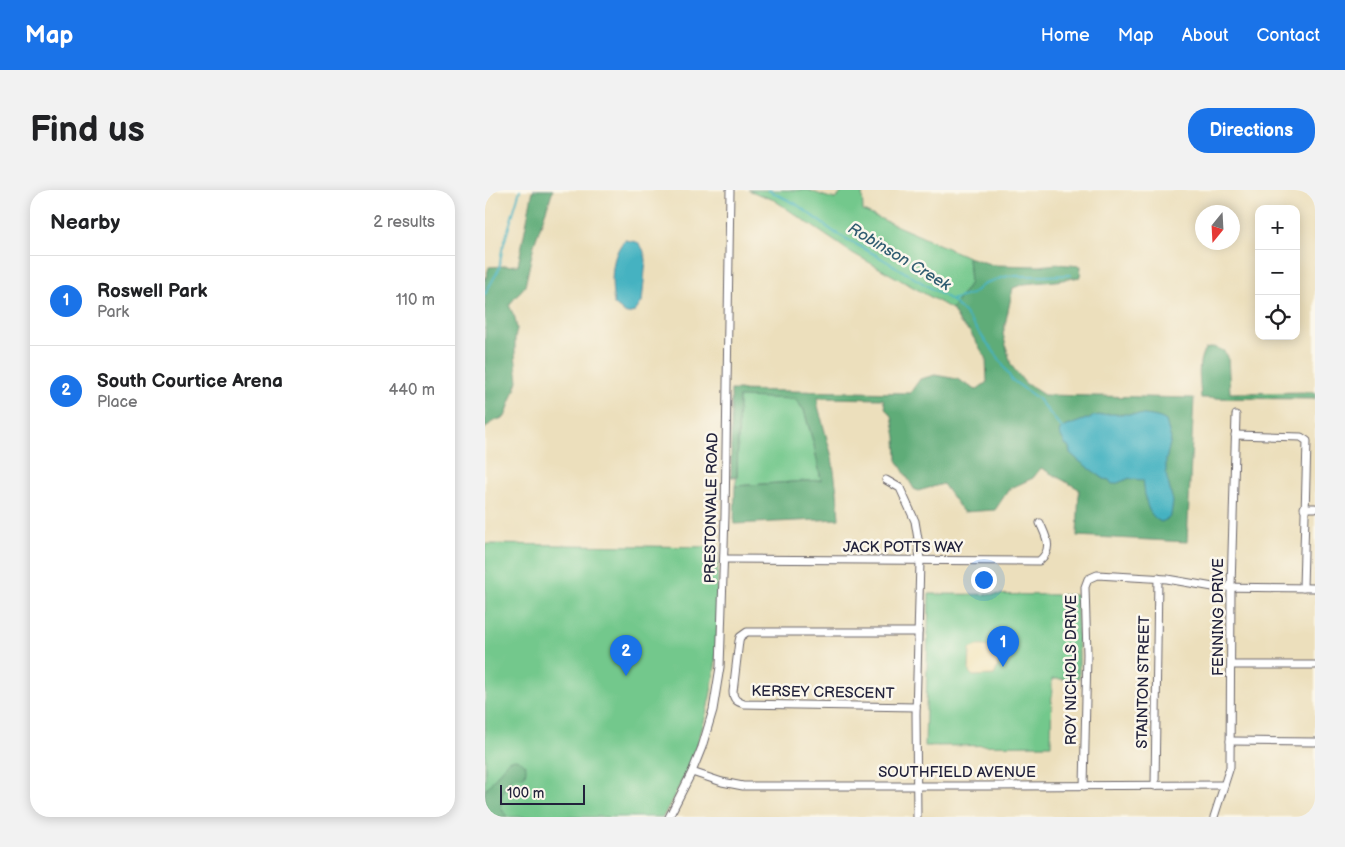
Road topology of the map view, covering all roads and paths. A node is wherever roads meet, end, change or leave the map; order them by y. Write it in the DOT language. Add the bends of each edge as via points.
graph roads {
  1 [pos="730,190"];
  2 [pos="1236,415"];
  3 [pos="1235,435"];
  4 [pos="886,480"];
  5 [pos="1304,508"];
  6 [pos="1315,508"];
  7 [pos="1040,523"];
  8 [pos="724,559"];
  9 [pos="920,561"];
  10 [pos="1158,578"];
  11 [pos="1231,587"];
  12 [pos="1303,588"];
  13 [pos="1315,588"];
  14 [pos="918,632"];
  15 [pos="1231,665"];
  16 [pos="1315,665"];
  17 [pos="916,707"];
  18 [pos="1230,741"];
  19 [pos="1315,742"];
  20 [pos="692,772"];
  21 [pos="1224,785"];
  22 [pos="917,786"];
  23 [pos="1084,786"];
  24 [pos="1155,786"];
  25 [pos="669,817"];
  26 [pos="917,817"];
  27 [pos="1213,817"];
  1 -- 8 [label="street, PRESTONVALE ROAD"];
  2 -- 3 [label="street, FENNING DRIVE"];
  3 -- 5 [label="street" via="1301,437 1307,441"];
  3 -- 11 [label="street, FENNING DRIVE"];
  4 -- 9 [label="street" via="900,488 915,521"];
  5 -- 6 [label="street"];
  5 -- 12 [label="street"];
  7 -- 9 [label="street, JACK POTTS WAY" via="1047,548 1039,561"];
  8 -- 9 [label="street, JACK POTTS WAY"];
  8 -- 20 [label="street, PRESTONVALE ROAD" via="718,684 713,710"];
  9 -- 14 [label="street"];
  10 -- 11 [label="street, ROY NICHOLS DRIVE"];
  10 -- 23 [label="street, ROY NICHOLS DRIVE" via="1097,575 1087,581"];
  10 -- 24 [label="street, STAINTON STREET"];
  11 -- 12 [label="street, ROY NICHOLS DRIVE"];
  11 -- 15 [label="street, FENNING DRIVE"];
  12 -- 13 [label="street, ROY NICHOLS DRIVE"];
  14 -- 17 [label="street"];
  14 -- 17 [label="street, KERSEY CRESCENT" via="747,632 739,641 733,692 735,700 745,704"];
  15 -- 16 [label="street"];
  15 -- 18 [label="street, FENNING DRIVE"];
  17 -- 22 [label="street"];
  18 -- 19 [label="street"];
  18 -- 21 [label="street, FENNING DRIVE" via="1230,767"];
  20 -- 22 [label="street, SOUTHFIELD AVENUE" via="743,786"];
  20 -- 25 [label="street, PRESTONVALE ROAD"];
  21 -- 24 [label="street, SOUTHFIELD AVENUE"];
  21 -- 27 [label="street, FENNING DRIVE"];
  22 -- 23 [label="street, SOUTHFIELD AVENUE"];
  22 -- 26 [label="street"];
  23 -- 24 [label="street, SOUTHFIELD AVENUE"];
}
